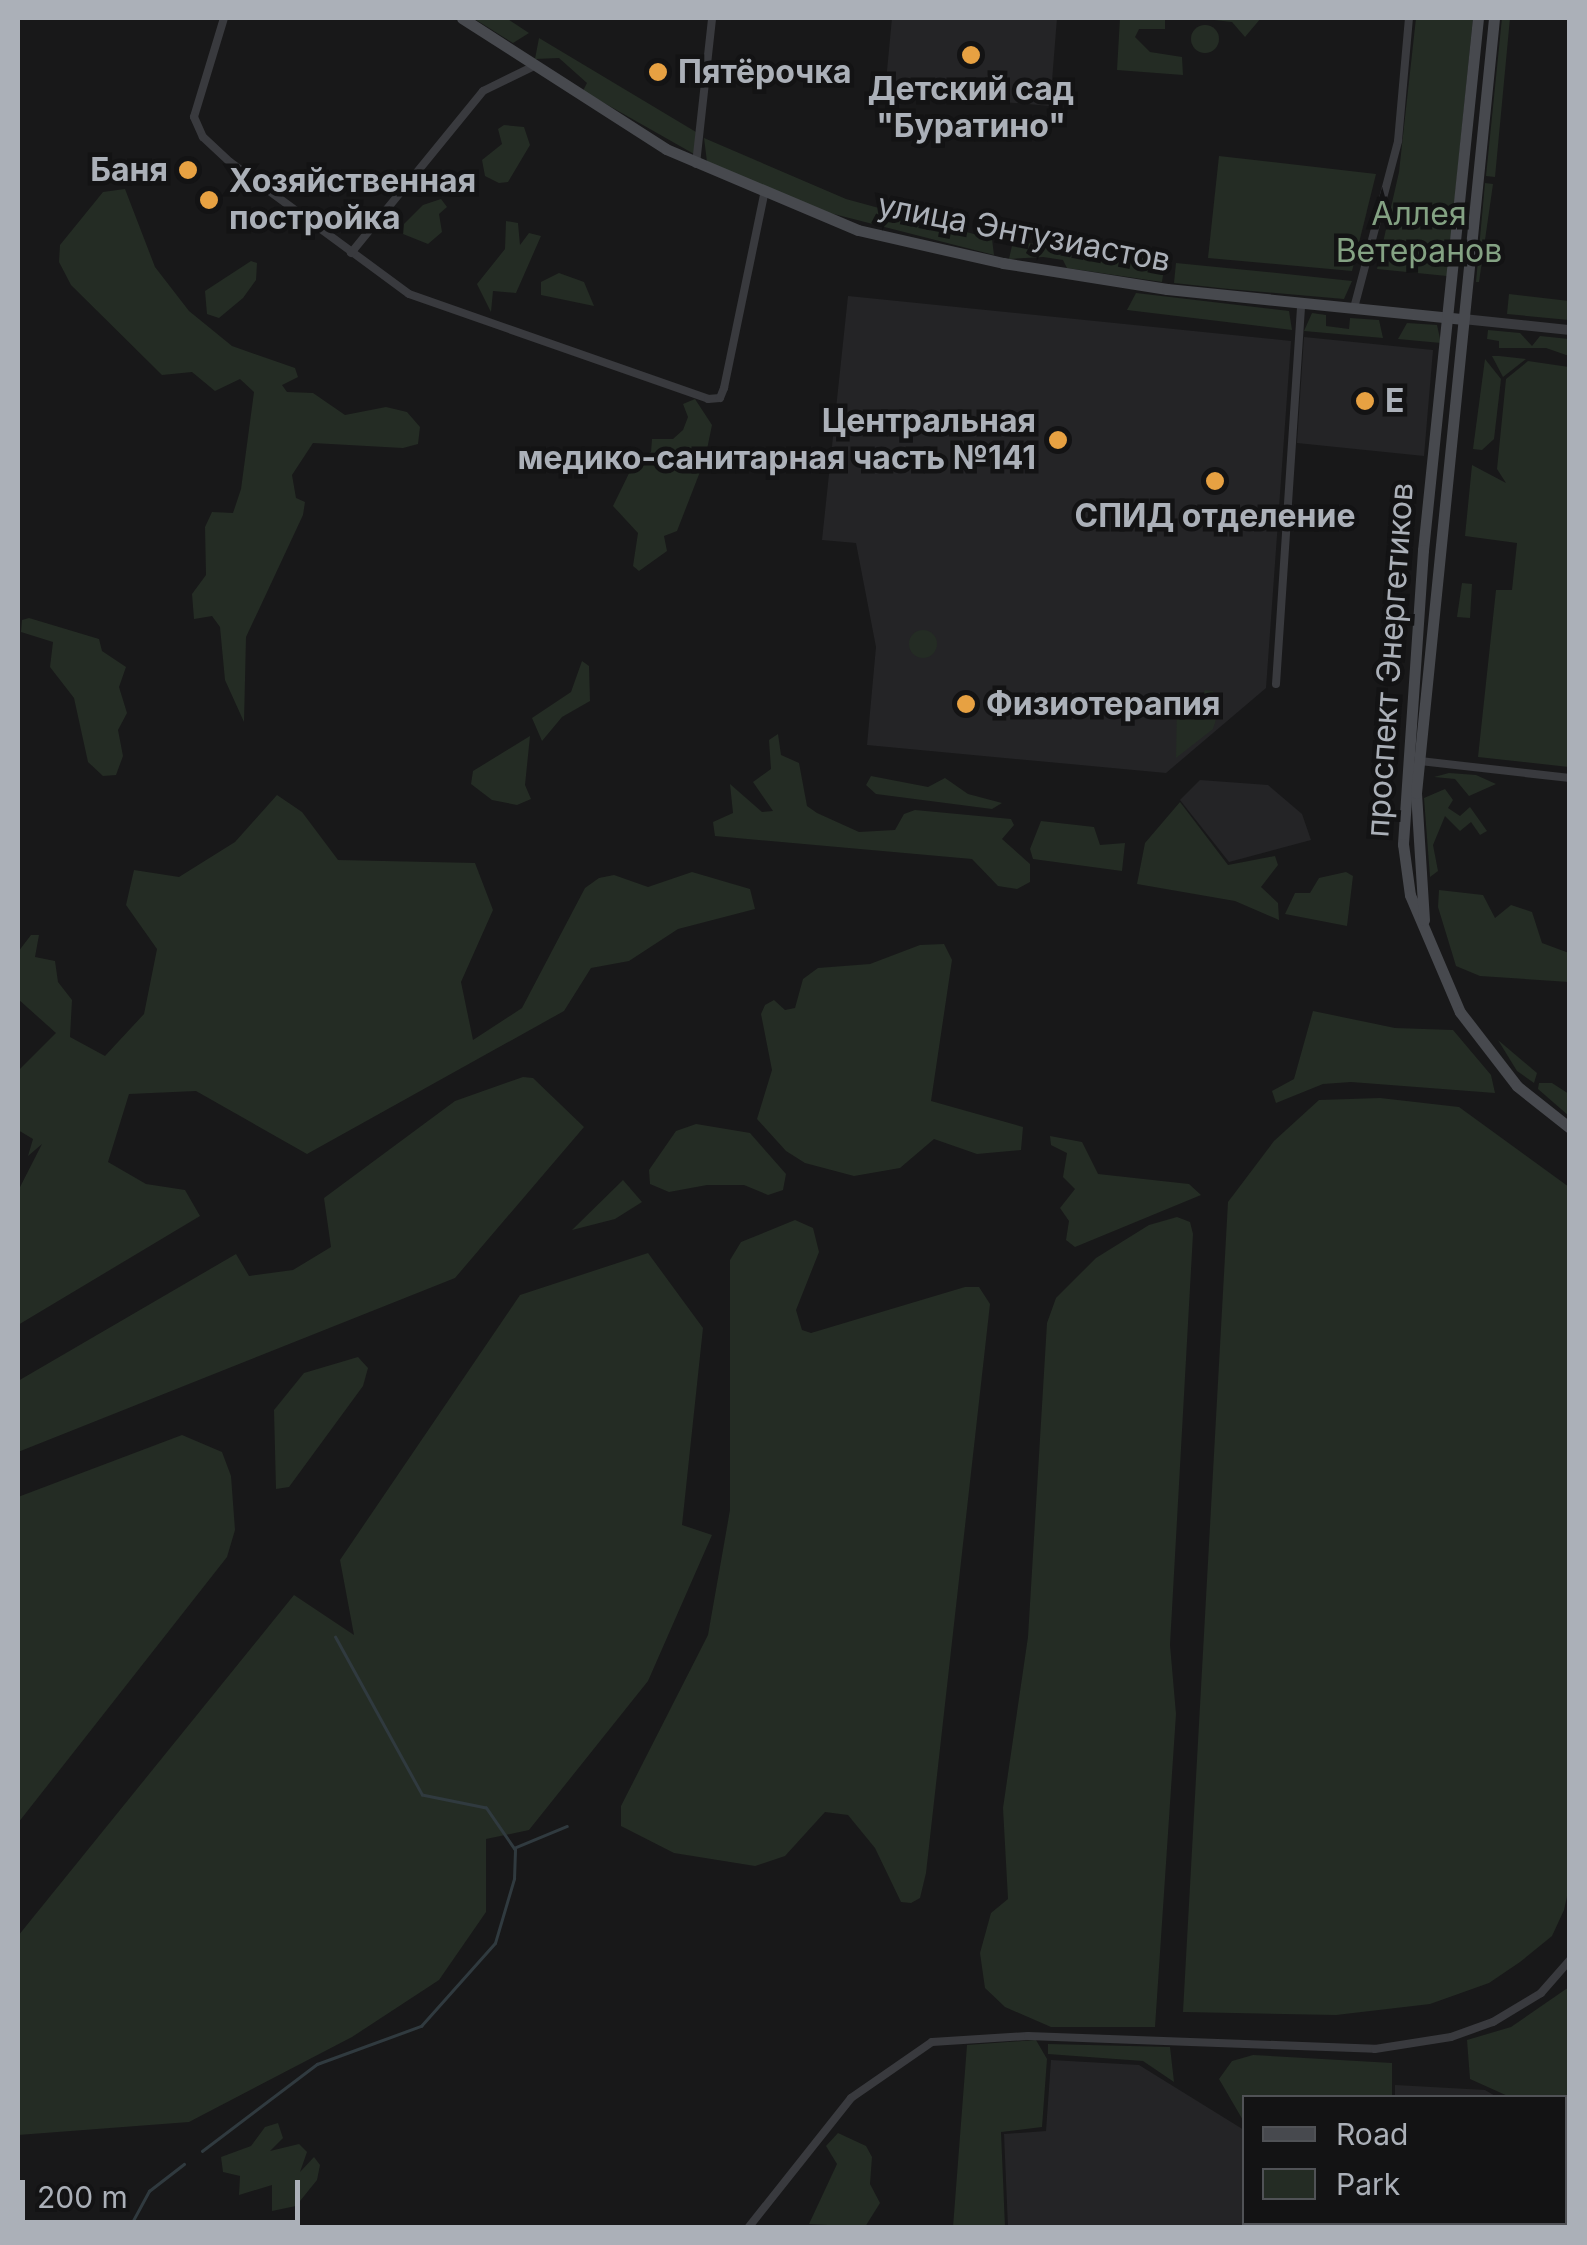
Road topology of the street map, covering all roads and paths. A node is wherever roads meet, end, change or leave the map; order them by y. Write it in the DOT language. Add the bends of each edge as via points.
graph roads {
  1 [pos="224,18"];
  2 [pos="462,18"];
  3 [pos="712,18"];
  4 [pos="1409,18"];
  5 [pos="1478,18"];
  6 [pos="1494,18"];
  7 [pos="532,67"];
  8 [pos="696,164"];
  9 [pos="764,195"];
  10 [pos="350,253"];
  11 [pos="1301,303"];
  12 [pos="1354,308"];
  13 [pos="1447,318"];
  14 [pos="1463,320"];
  15 [pos="1570,330"];
  16 [pos="1423,550"];
  17 [pos="1440,550"];
  18 [pos="1417,616"];
  19 [pos="1434,618"];
  20 [pos="1413,668"];
  21 [pos="1429,670"];
  22 [pos="1276,684"];
  23 [pos="1420,761"];
  24 [pos="1570,778"];
  25 [pos="1409,793"];
  26 [pos="1570,1128"];
  27 [pos="1570,1960"];
  28 [pos="748,2228"];
  1 -- 10 [label="street" via="194,107 196,126 230,162"];
  2 -- 7 [label="main road, улица Энтузиастов"];
  3 -- 8 [label="street"];
  4 -- 12 [label="street" via="1398,141"];
  5 -- 13 [label="main road, проспект Энергетиков"];
  6 -- 14 [label="main road, проспект Энергетиков"];
  7 -- 8 [label="main road, улица Энтузиастов"];
  7 -- 10 [label="street" via="483,92"];
  8 -- 9 [label="main road, улица Энтузиастов"];
  9 -- 10 [label="street" via="724,388 716,400 409,294"];
  9 -- 11 [label="main road, улица Энтузиастов" via="903,244 1167,289"];
  11 -- 12 [label="main road, улица Энтузиастов"];
  11 -- 22 [label="street"];
  12 -- 13 [label="main road, улица Энтузиастов"];
  13 -- 14 [label="main road, улица Энтузиастов"];
  13 -- 16 [label="main road, проспект Энергетиков"];
  14 -- 15 [label="street, улица Энтузиастов"];
  14 -- 17 [label="main road, проспект Энергетиков"];
  16 -- 17 [label="main road"];
  16 -- 18 [label="main road, проспект Энергетиков"];
  17 -- 19 [label="main road, проспект Энергетиков"];
  18 -- 19 [label="main road"];
  18 -- 20 [label="main road, проспект Энергетиков"];
  19 -- 21 [label="main road, проспект Энергетиков"];
  20 -- 21 [label="main road"];
  20 -- 25 [label="main road, проспект Энергетиков"];
  21 -- 23 [label="main road, проспект Энергетиков"];
  23 -- 24 [label="street"];
  23 -- 25 [label="main road, проспект Энергетиков"];
  25 -- 26 [label="main road, проспект Энергетиков" via="1410,895 1460,1012 1517,1086"];
  27 -- 28 [label="street" via="1541,1993 1494,2022 1451,2037 1375,2048 1011,2036 932,2042 851,2098"];
}
